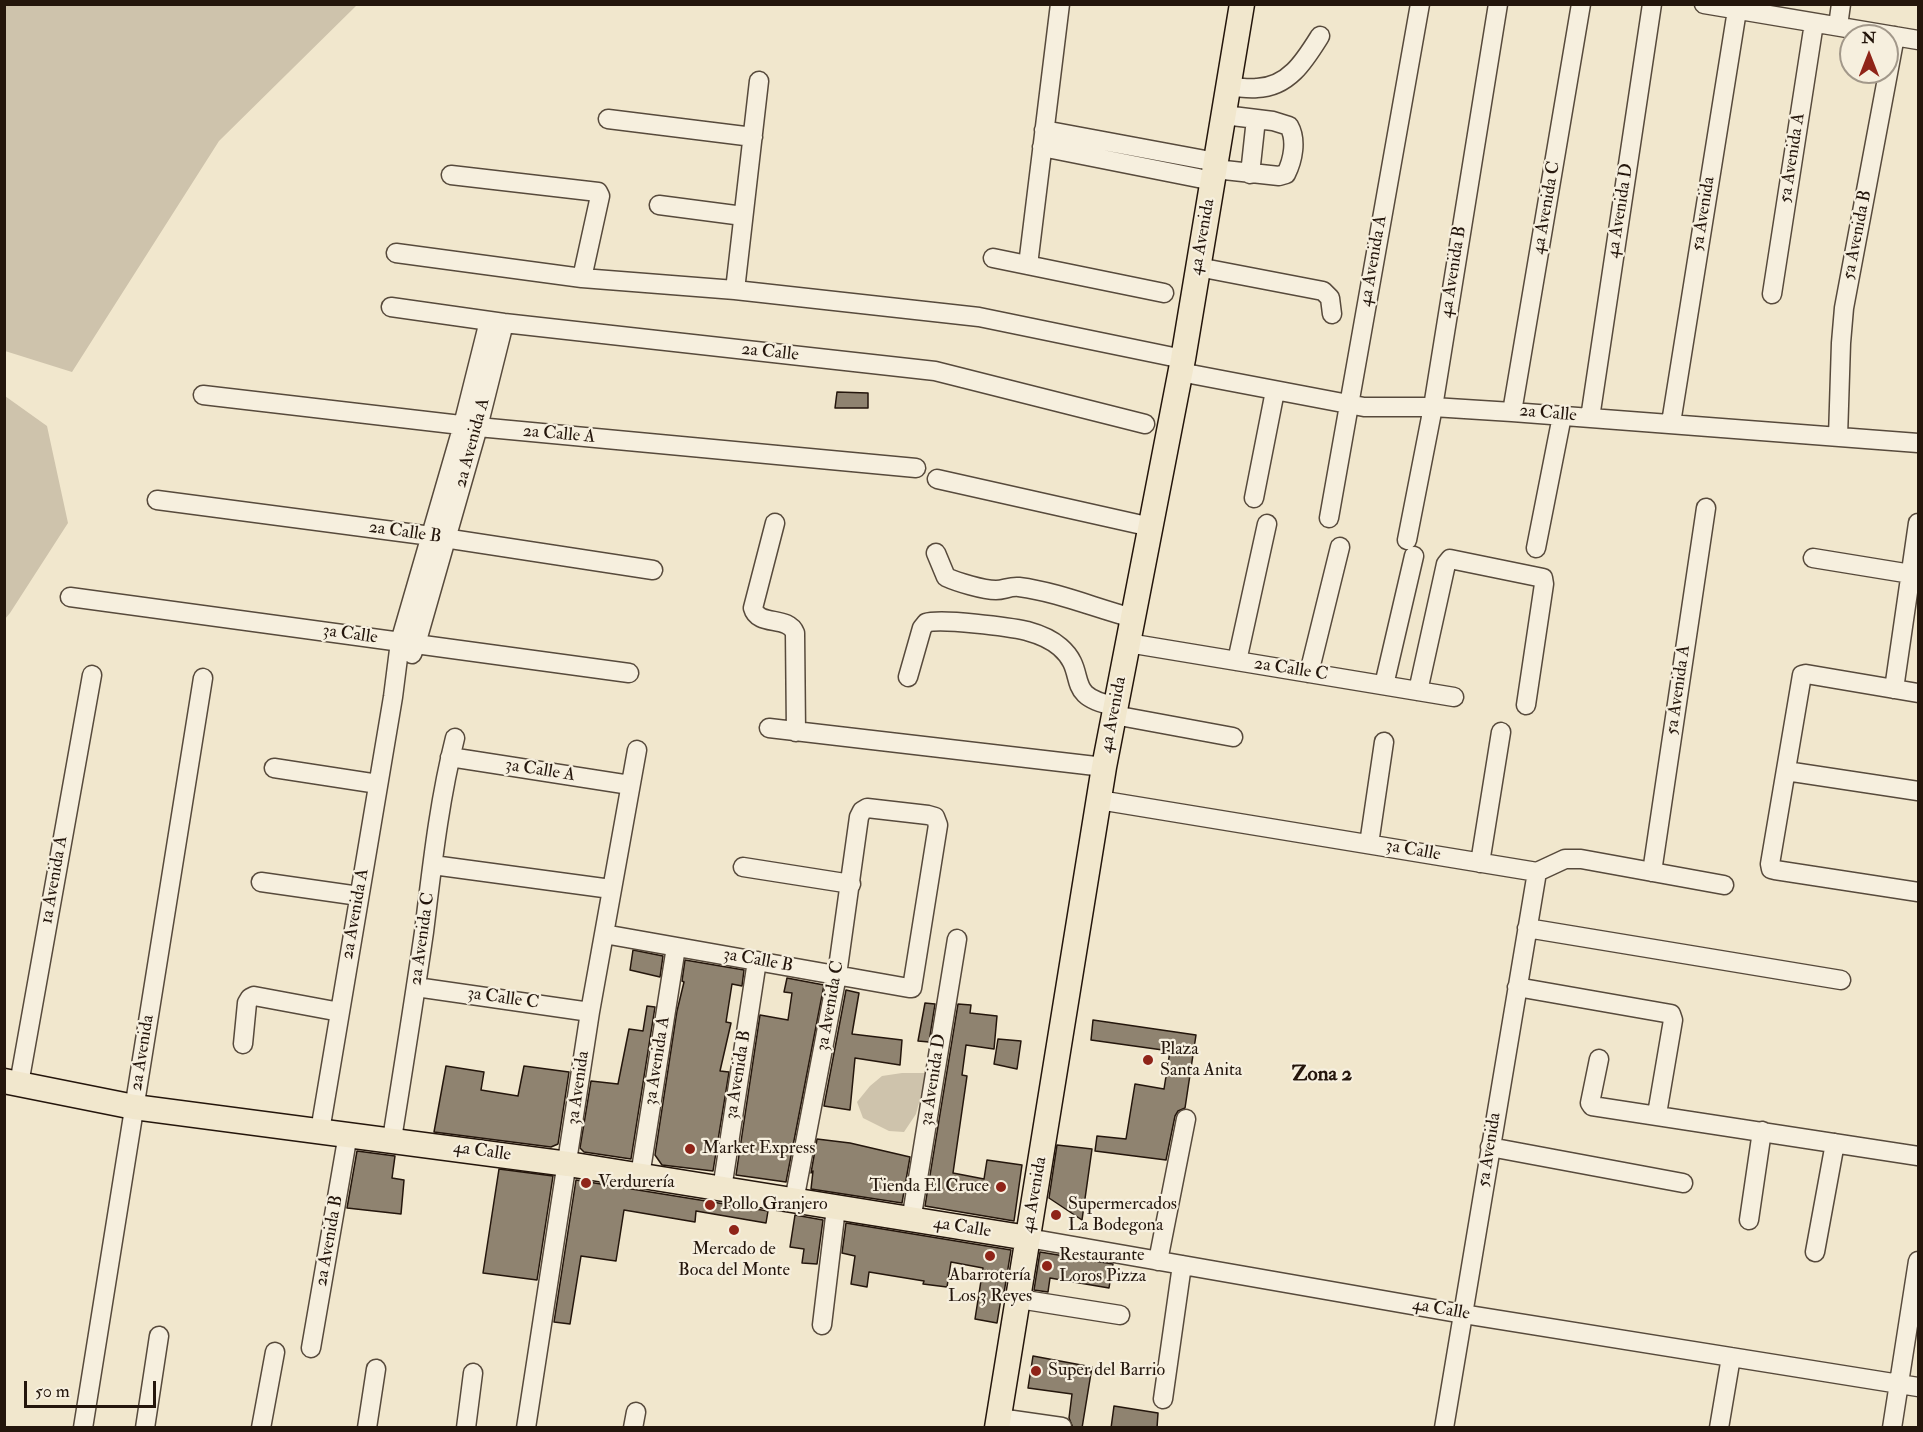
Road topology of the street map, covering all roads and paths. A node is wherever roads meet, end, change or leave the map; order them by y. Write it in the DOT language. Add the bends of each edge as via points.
graph roads {
  1 [pos="1060,4"];
  2 [pos="1242,4"];
  3 [pos="1420,4"];
  4 [pos="1498,4"];
  5 [pos="1581,4"];
  6 [pos="1652,4"];
  7 [pos="1704,4"];
  8 [pos="1841,4"];
  9 [pos="1737,7"];
  10 [pos="1814,23"];
  11 [pos="1838,26"];
  12 [pos="1320,36"];
  13 [pos="1899,37"];
  14 [pos="1918,40"];
  15 [pos="759,81"];
  16 [pos="1886,84"];
  17 [pos="1228,87"];
  18 [pos="1224,115"];
  19 [pos="1256,118"];
  20 [pos="608,119"];
  21 [pos="753,137"];
  22 [pos="1043,138"];
  23 [pos="1214,171"];
  24 [pos="1250,174"];
  25 [pos="451,175"];
  26 [pos="659,205"];
  27 [pos="743,216"];
  28 [pos="396,253"];
  29 [pos="993,258"];
  30 [pos="1028,265"];
  31 [pos="1198,267"];
  32 [pos="582,278"];
  33 [pos="735,290"];
  34 [pos="1164,292"];
  35 [pos="1772,294"];
  36 [pos="391,308"];
  37 [pos="1332,314"];
  38 [pos="496,322"];
  39 [pos="1181,365"];
  40 [pos="1275,391"];
  41 [pos="203,395"];
  42 [pos="1348,405"];
  43 [pos="1433,407"];
  44 [pos="1512,412"];
  45 [pos="1562,416"];
  46 [pos="1590,418"];
  47 [pos="1671,423"];
  48 [pos="1144,424"];
  49 [pos="470,426"];
  50 [pos="1838,437"];
  51 [pos="1918,443"];
  52 [pos="915,468"];
  53 [pos="937,479"];
  54 [pos="1254,498"];
  55 [pos="157,500"];
  56 [pos="1706,508"];
  57 [pos="1329,518"];
  58 [pos="775,523"];
  59 [pos="1918,523"];
  60 [pos="1267,524"];
  61 [pos="1151,527"];
  62 [pos="439,538"];
  63 [pos="1340,547"];
  64 [pos="1536,548"];
  65 [pos="936,553"];
  66 [pos="1813,558"];
  67 [pos="653,570"];
  68 [pos="1911,574"];
  69 [pos="70,597"];
  70 [pos="1132,618"];
  71 [pos="408,643"];
  72 [pos="1128,643"];
  73 [pos="1237,661"];
  74 [pos="629,673"];
  75 [pos="1309,673"];
  76 [pos="92,675"];
  77 [pos="908,677"];
  78 [pos="203,678"];
  79 [pos="1384,685"];
  80 [pos="1894,689"];
  81 [pos="1418,691"];
  82 [pos="1918,693"];
  83 [pos="1454,697"];
  84 [pos="1526,705"];
  85 [pos="1115,711"];
  86 [pos="769,728"];
  87 [pos="796,732"];
  88 [pos="1501,732"];
  89 [pos="1233,737"];
  90 [pos="455,738"];
  91 [pos="1384,742"];
  92 [pos="637,750"];
  93 [pos="450,757"];
  94 [pos="1104,767"];
  95 [pos="274,768"];
  96 [pos="1786,771"];
  97 [pos="378,784"];
  98 [pos="630,785"];
  99 [pos="1918,792"];
  100 [pos="1099,800"];
  101 [pos="1369,843"];
  102 [pos="1480,862"];
  103 [pos="433,865"];
  104 [pos="743,867"];
  105 [pos="1537,872"];
  106 [pos="1652,872"];
  107 [pos="261,882"];
  108 [pos="851,884"];
  109 [pos="1724,885"];
  110 [pos="611,889"];
  111 [pos="1918,892"];
  112 [pos="359,896"];
  113 [pos="1527,928"];
  114 [pos="604,934"];
  115 [pos="957,939"];
  116 [pos="676,947"];
  117 [pos="757,961"];
  118 [pos="837,975"];
  119 [pos="1841,980"];
  120 [pos="416,987"];
  121 [pos="1517,987"];
  122 [pos="912,988"];
  123 [pos="340,1012"];
  124 [pos="590,1012"];
  125 [pos="243,1044"];
  126 [pos="1599,1059"];
  127 [pos="12,1082"];
  128 [pos="134,1107"];
  129 [pos="1657,1114"];
  130 [pos="1186,1119"];
  131 [pos="320,1131"];
  132 [pos="1762,1131"];
  133 [pos="348,1134"];
  134 [pos="392,1139"];
  135 [pos="1835,1143"];
  136 [pos="1490,1147"];
  137 [pos="1918,1156"];
  138 [pos="568,1164"];
  139 [pos="640,1176"];
  140 [pos="1683,1183"];
  141 [pos="722,1189"];
  142 [pos="794,1201"];
  143 [pos="836,1208"];
  144 [pos="1749,1220"];
  145 [pos="911,1221"];
  146 [pos="1028,1238"];
  147 [pos="1815,1252"];
  148 [pos="1158,1261"];
  149 [pos="1918,1261"];
  150 [pos="1182,1266"];
  151 [pos="1019,1299"];
  152 [pos="1463,1314"];
  153 [pos="1120,1315"];
  154 [pos="822,1325"];
  155 [pos="159,1336"];
  156 [pos="311,1348"];
  157 [pos="275,1352"];
  158 [pos="1731,1357"];
  159 [pos="376,1369"];
  160 [pos="473,1373"];
  161 [pos="1899,1384"];
  162 [pos="1918,1387"];
  163 [pos="1163,1400"];
  164 [pos="998,1423"];
  165 [pos="1062,1427"];
  166 [pos="83,1428"];
  167 [pos="145,1428"];
  168 [pos="261,1428"];
  169 [pos="367,1428"];
  170 [pos="466,1428"];
  171 [pos="526,1428"];
  172 [pos="1444,1428"];
  173 [pos="1719,1428"];
  174 [pos="1892,1428"];
  1 -- 22 [label="street"];
  2 -- 17 [label="main road, 4a Avenida"];
  3 -- 42 [label="street, 4a Avenida A"];
  4 -- 43 [label="street, 4a Avenida B"];
  5 -- 44 [label="street, 4a Avenida C"];
  6 -- 46 [label="street, 4a Avenida D"];
  7 -- 9 [label="street"];
  8 -- 11 [label="street"];
  9 -- 10 [label="street"];
  9 -- 47 [label="street, 5a Avenida"];
  10 -- 11 [label="street"];
  10 -- 35 [label="street, 5a Avenida A"];
  12 -- 17 [label="street" via="1301,65 1281,81 1257,88"];
  13 -- 14 [label="street"];
  15 -- 21 [label="street"];
  16 -- 50 [label="street, 5a Avenida B" via="1844,308"];
  17 -- 18 [label="main road, 4a Avenida"];
  18 -- 19 [label="street"];
  18 -- 23 [label="main road, 4a Avenida"];
  19 -- 24 [label="street"];
  19 -- 24 [label="street" via="1290,126 1293,154 1286,174"];
  20 -- 21 [label="street"];
  21 -- 27 [label="street"];
  22 -- 23 [label="street"];
  22 -- 30 [label="street"];
  23 -- 24 [label="street"];
  23 -- 31 [label="main road, 4a Avenida"];
  25 -- 32 [label="street" via="598,192"];
  26 -- 27 [label="street"];
  27 -- 33 [label="street"];
  28 -- 32 [label="street, 2a Calle"];
  29 -- 30 [label="street"];
  30 -- 34 [label="street"];
  31 -- 37 [label="street" via="1323,291 1330,298"];
  31 -- 39 [label="main road, 4a Avenida"];
  32 -- 33 [label="street, 2a Calle"];
  33 -- 39 [label="street, 2a Calle" via="979,317"];
  36 -- 38 [label="street, 2a Calle"];
  38 -- 48 [label="street, 2a Calle" via="935,371"];
  38 -- 49 [label="street, 2a Avenida A"];
  39 -- 40 [label="street, 2a Calle"];
  39 -- 61 [label="main road, 4a Avenida"];
  40 -- 42 [label="street, 2a Calle"];
  40 -- 54 [label="street"];
  41 -- 49 [label="street, 2a Calle A"];
  42 -- 43 [label="street, 2a Calle"];
  42 -- 57 [label="street, 4a Avenida A"];
  43 -- 44 [label="street, 2a Calle"];
  43 -- 79 [label="street, 4a Avenida B"];
  44 -- 45 [label="street, 2a Calle"];
  45 -- 46 [label="street, 2a Calle"];
  45 -- 64 [label="street"];
  46 -- 47 [label="street, 2a Calle"];
  47 -- 50 [label="street, 2a Calle"];
  49 -- 52 [label="street, 2a Calle A"];
  49 -- 62 [label="street, 2a Avenida A"];
  50 -- 51 [label="street, 2a Calle"];
  53 -- 61 [label="street"];
  55 -- 62 [label="street, 2a Calle B"];
  56 -- 106 [label="street, 5a Avenida A"];
  58 -- 87 [label="street" via="753,608 760,617 788,624 795,633"];
  59 -- 68 [label="street"];
  60 -- 73 [label="street"];
  61 -- 70 [label="main road, 4a Avenida"];
  62 -- 67 [label="street, 2a Calle B"];
  62 -- 71 [label="street, 2a Avenida A"];
  63 -- 75 [label="street"];
  65 -- 70 [label="street" via="946,577 958,582 996,590 1020,587"];
  66 -- 68 [label="street"];
  68 -- 80 [label="street"];
  69 -- 71 [label="street, 3a Calle"];
  70 -- 72 [label="main road, 4a Avenida"];
  71 -- 74 [label="street, 3a Calle"];
  71 -- 97 [label="street, 2a Avenida A" via="393,697"];
  72 -- 73 [label="street, 2a Calle C"];
  72 -- 85 [label="main road, 4a Avenida"];
  73 -- 75 [label="street, 2a Calle C"];
  75 -- 79 [label="street, 2a Calle C"];
  76 -- 127 [label="street, 1a Avenida A"];
  77 -- 85 [label="street" via="926,623 940,621 1025,631 1060,647 1074,667 1082,692"];
  78 -- 128 [label="street, 2a Avenida"];
  79 -- 81 [label="street, 2a Calle C"];
  80 -- 82 [label="street"];
  80 -- 96 [label="street" via="1803,675"];
  81 -- 83 [label="street, 2a Calle C"];
  81 -- 84 [label="street" via="1450,559 1543,578"];
  85 -- 89 [label="street"];
  85 -- 94 [label="main road, 4a Avenida"];
  86 -- 87 [label="street"];
  87 -- 94 [label="street"];
  88 -- 102 [label="street"];
  90 -- 93 [label="street, 2a Avenida C"];
  91 -- 101 [label="street"];
  92 -- 98 [label="street, 3a Avenida"];
  93 -- 98 [label="street, 3a Calle A"];
  93 -- 103 [label="street, 2a Avenida C"];
  94 -- 100 [label="main road, 4a Avenida"];
  95 -- 97 [label="street"];
  96 -- 99 [label="street"];
  96 -- 111 [label="street" via="1772,869"];
  97 -- 112 [label="street, 2a Avenida A"];
  98 -- 110 [label="street, 3a Avenida"];
  100 -- 101 [label="street, 3a Calle"];
  100 -- 146 [label="main road, 4a Avenida"];
  101 -- 102 [label="street, 3a Calle"];
  102 -- 105 [label="street, 3a Calle"];
  103 -- 110 [label="street"];
  103 -- 120 [label="street, 2a Avenida C"];
  104 -- 108 [label="street"];
  105 -- 106 [label="street" via="1565,859 1581,859"];
  105 -- 113 [label="street, 5a Avenida"];
  106 -- 109 [label="street"];
  107 -- 112 [label="street"];
  108 -- 118 [label="street, 3a Avenida C"];
  108 -- 122 [label="street, 3a Avenida C" via="862,811 867,808 935,817 938,825"];
  110 -- 114 [label="street, 3a Avenida"];
  112 -- 123 [label="street, 2a Avenida A"];
  113 -- 119 [label="street"];
  113 -- 121 [label="street, 5a Avenida"];
  114 -- 116 [label="street, 3a Calle B"];
  114 -- 124 [label="street, 3a Avenida"];
  115 -- 145 [label="street, 3a Avenida D"];
  116 -- 117 [label="street, 3a Calle B"];
  116 -- 139 [label="street, 3a Avenida A"];
  117 -- 118 [label="street, 3a Calle B"];
  117 -- 141 [label="street, 3a Avenida B"];
  118 -- 122 [label="street, 3a Calle B"];
  118 -- 142 [label="street, 3a Avenida C"];
  120 -- 124 [label="street, 3a Calle C"];
  120 -- 134 [label="street, 2a Avenida C"];
  121 -- 129 [label="street" via="1671,1014"];
  121 -- 136 [label="street, 5a Avenida"];
  123 -- 125 [label="street" via="254,996 247,1003"];
  123 -- 131 [label="street, 2a Avenida A"];
  124 -- 138 [label="street, 3a Avenida"];
  126 -- 129 [label="street" via="1591,1105"];
  127 -- 128 [label="main road, 4a Calle"];
  128 -- 131 [label="main road, 4a Calle"];
  128 -- 166 [label="street, 2a Avenida"];
  129 -- 132 [label="street"];
  130 -- 148 [label="street"];
  131 -- 133 [label="main road, 4a Calle"];
  132 -- 135 [label="street"];
  132 -- 144 [label="street"];
  133 -- 134 [label="main road, 4a Calle"];
  133 -- 156 [label="street, 2a Avenida B"];
  134 -- 138 [label="main road, 4a Calle"];
  135 -- 137 [label="street"];
  135 -- 147 [label="street"];
  136 -- 140 [label="street"];
  136 -- 152 [label="street, 5a Avenida"];
  138 -- 139 [label="main road, 4a Calle"];
  138 -- 171 [label="street, 3a Avenida"];
  139 -- 141 [label="main road, 4a Calle"];
  141 -- 142 [label="main road, 4a Calle"];
  142 -- 143 [label="main road, 4a Calle"];
  143 -- 145 [label="main road, 4a Calle"];
  143 -- 154 [label="street"];
  145 -- 146 [label="main road, 4a Calle"];
  146 -- 148 [label="street, 4a Calle"];
  146 -- 151 [label="main road, 4a Avenida"];
  148 -- 150 [label="street, 4a Calle"];
  149 -- 161 [label="street"];
  150 -- 152 [label="street, 4a Calle"];
  150 -- 163 [label="street"];
  151 -- 153 [label="street"];
  151 -- 164 [label="main road, 4a Avenida"];
  152 -- 158 [label="street, 4a Calle"];
  152 -- 172 [label="street, 5a Avenida"];
  155 -- 167 [label="street"];
  157 -- 168 [label="street"];
  158 -- 161 [label="street, 4a Calle"];
  158 -- 173 [label="street"];
  159 -- 169 [label="street"];
  160 -- 170 [label="street"];
  161 -- 162 [label="street, 4a Calle"];
  161 -- 174 [label="street"];
  164 -- 165 [label="street"];
}
